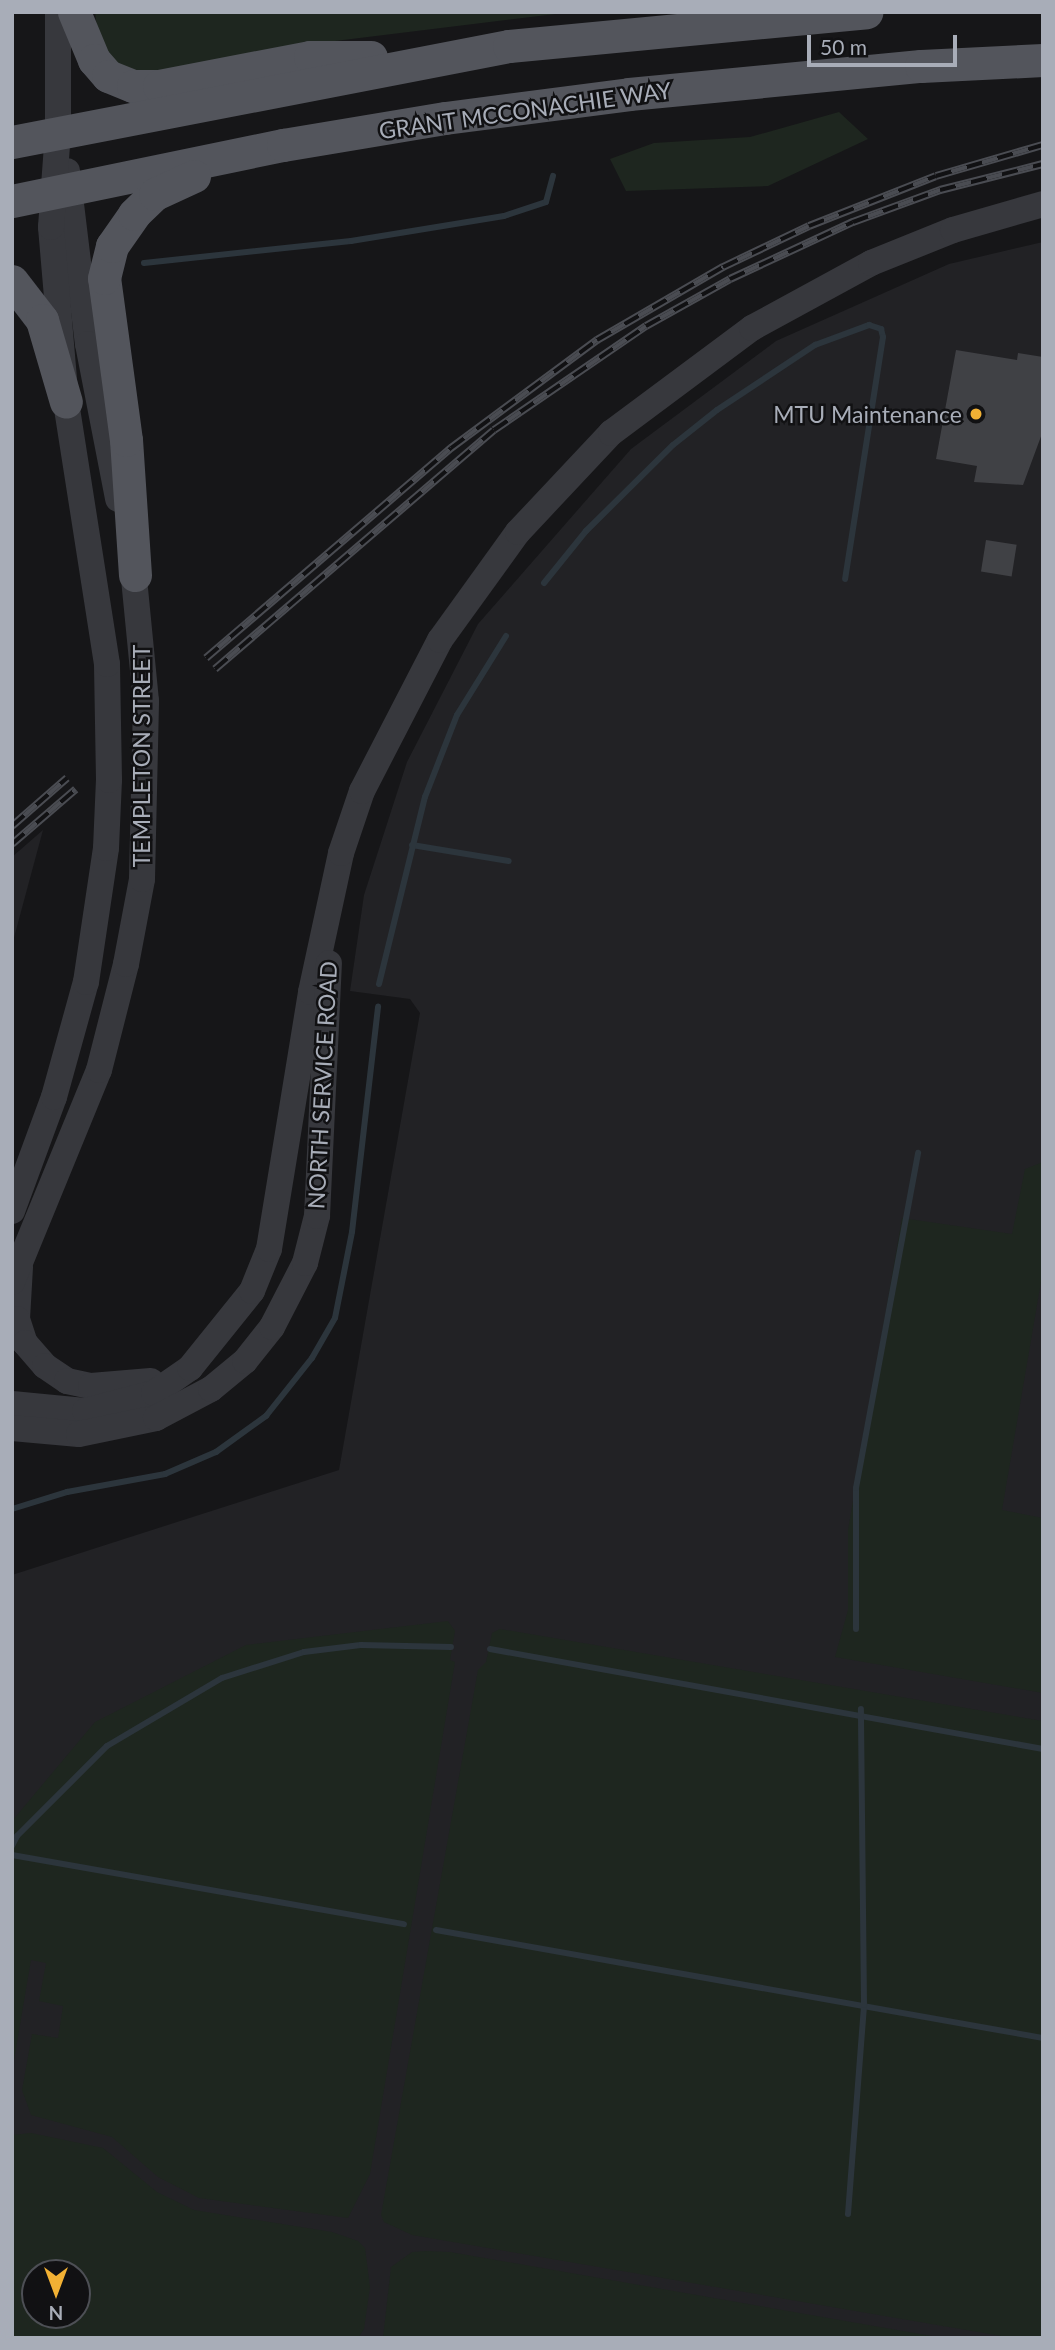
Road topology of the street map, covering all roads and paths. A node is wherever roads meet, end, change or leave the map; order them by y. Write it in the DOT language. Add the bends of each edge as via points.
graph roads {
  1 [pos="58,12"];
  2 [pos="74,12"];
  3 [pos="866,12"];
  4 [pos="437,57"];
  5 [pos="1043,60"];
  6 [pos="445,118"];
  7 [pos="58,132"];
  8 [pos="12,142"];
  9 [pos="61,190"];
  10 [pos="12,201"];
  11 [pos="1043,204"];
  12 [pos="12,281"];
  13 [pos="66,402"];
  14 [pos="135,575"];
  15 [pos="328,915"];
  16 [pos="12,1211"];
  17 [pos="16,1273"];
  18 [pos="202,1355"];
  19 [pos="12,1404"];
  20 [pos="12,1428"];
  21 [pos="39,1434"];
  22 [pos="12,1437"];
  1 -- 7 [label="street, TEMPLETON STREET"];
  2 -- 4 [label="main road" via="93,60 108,76 133,86 159,86 310,57"];
  3 -- 4 [label="main road" via="596,36"];
  4 -- 7 [label="main road"];
  5 -- 6 [label="main road, GRANT MCCONACHIE WAY" via="921,66 629,94"];
  6 -- 9 [label="main road, GRANT MCCONACHIE WAY"];
  6 -- 14 [label="main road" via="340,147 190,177 155,194 116,236 107,263 104,297 126,440"];
  7 -- 8 [label="main road"];
  7 -- 9 [label="street, TEMPLETON STREET"];
  9 -- 10 [label="main road, GRANT MCCONACHIE WAY"];
  9 -- 13 [label="street, TEMPLETON STREET"];
  9 -- 14 [label="street, TEMPLETON STREET"];
  11 -- 15 [label="street, NORTH SERVICE ROAD" via="910,246 799,299 673,383 577,466 489,569 417,678 362,791 341,853"];
  12 -- 13 [label="main road" via="42,320"];
  13 -- 16 [label="street, TEMPLETON STREET" via="107,664 106,848 86,982 74,1030"];
  14 -- 17 [label="street, TEMPLETON STREET" via="146,701 142,879 99,1070"];
  15 -- 18 [label="street, NORTH SERVICE ROAD" via="269,1249 241,1309"];
  15 -- 21 [label="street, NORTH SERVICE ROAD" via="321,1186 312,1240 285,1307 245,1361 192,1401 118,1429"];
  17 -- 18 [label="street, TEMPLETON STREET" via="20,1331 37,1359 68,1381 110,1386 146,1382 179,1372"];
  18 -- 19 [label="street, NORTH SERVICE ROAD" via="182,1376 140,1399 85,1411"];
  20 -- 21 [label="street, NORTH SERVICE ROAD"];
  21 -- 22 [label="street"];
}
